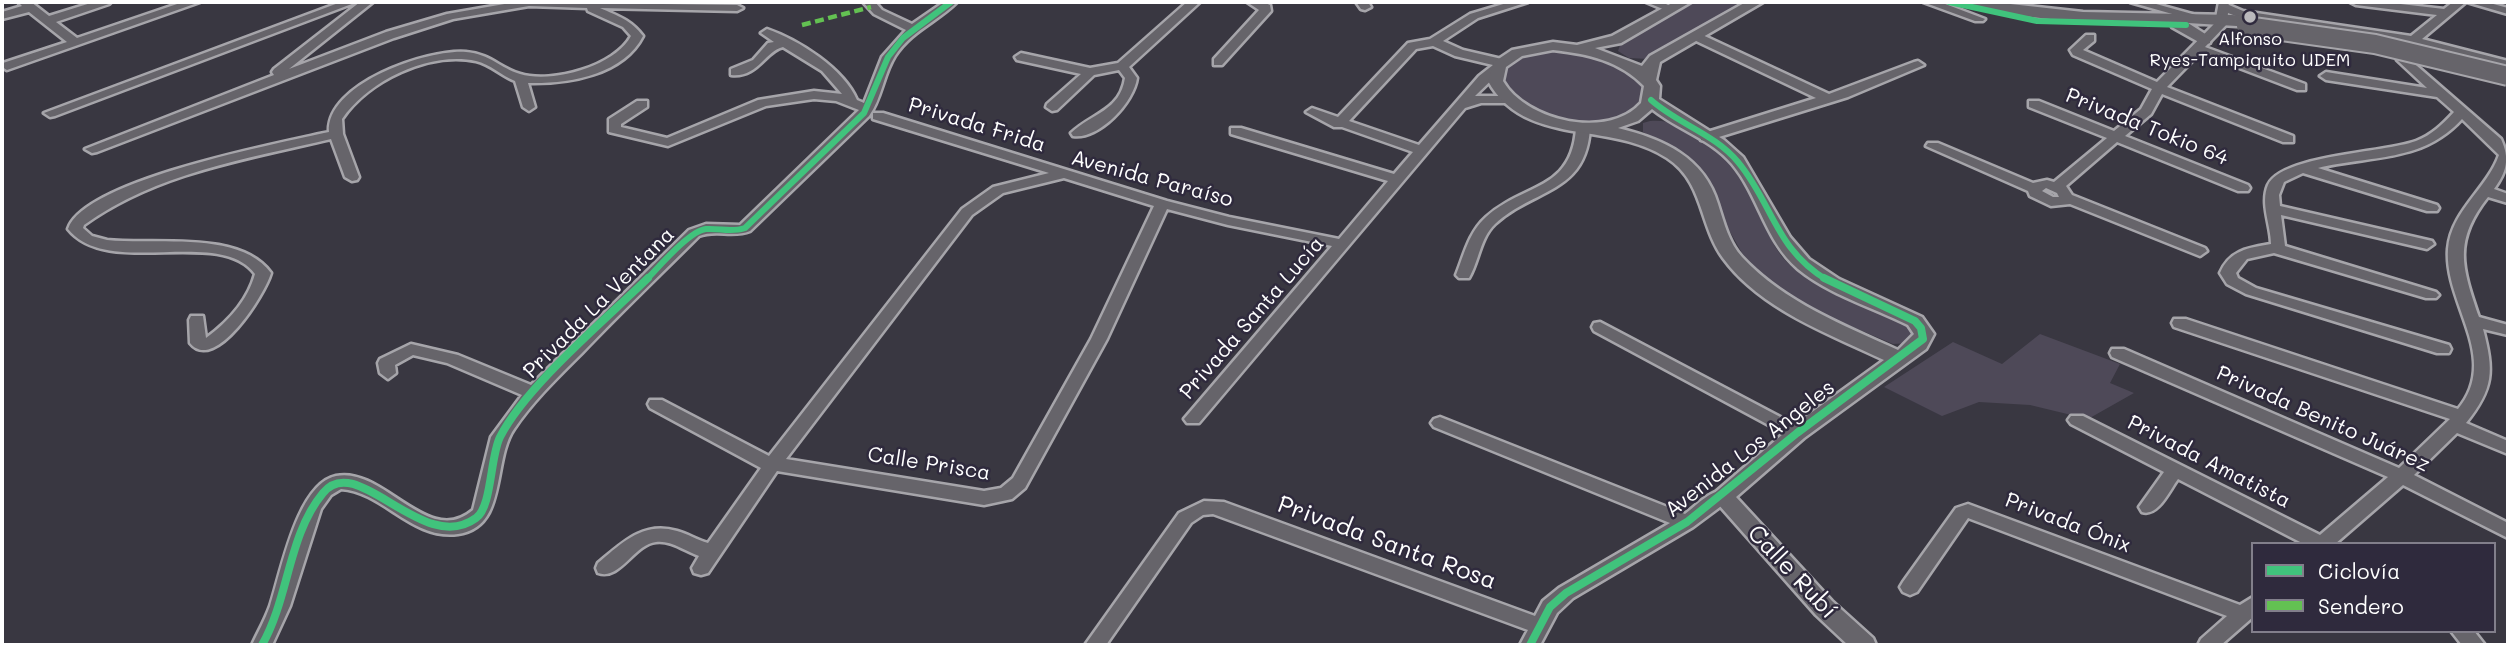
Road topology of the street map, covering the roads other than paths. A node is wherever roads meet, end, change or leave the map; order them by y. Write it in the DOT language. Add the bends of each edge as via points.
graph roads {
  1 [pos="105,2"];
  2 [pos="194,2"];
  3 [pos="351,2"];
  4 [pos="367,2"];
  5 [pos="869,2"];
  6 [pos="951,2"];
  7 [pos="1194,2"];
  8 [pos="1253,2"];
  9 [pos="1522,2"];
  10 [pos="1653,2"];
  11 [pos="1684,2"];
  12 [pos="1756,2"];
  13 [pos="1929,2"];
  14 [pos="1956,2"];
  15 [pos="1972,2"];
  16 [pos="2356,2"];
  17 [pos="2434,2"];
  18 [pos="2473,2"];
  19 [pos="513,3"];
  20 [pos="692,4"];
  21 [pos="27,5"];
  22 [pos="581,5"];
  23 [pos="737,8"];
  24 [pos="1670,9"];
  25 [pos="2143,9"];
  26 [pos="2453,9"];
  27 [pos="2508,11"];
  28 [pos="2222,13"];
  29 [pos="2,16"];
  30 [pos="1979,19"];
  31 [pos="50,20"];
  32 [pos="2178,24"];
  33 [pos="915,29"];
  34 [pos="767,33"];
  35 [pos="1696,36"];
  36 [pos="2090,38"];
  37 [pos="1616,40"];
  38 [pos="2413,40"];
  39 [pos="1434,41"];
  40 [pos="76,43"];
  41 [pos="785,43"];
  42 [pos="2200,44"];
  43 [pos="1567,47"];
  44 [pos="799,48"];
  45 [pos="2404,53"];
  46 [pos="1021,57"];
  47 [pos="761,60"];
  48 [pos="1655,60"];
  49 [pos="1219,62"];
  50 [pos="1501,64"];
  51 [pos="1918,65"];
  52 [pos="2508,65"];
  53 [pos="7,66"];
  54 [pos="1122,66"];
  55 [pos="735,72"];
  56 [pos="1090,72"];
  57 [pos="2508,74"];
  58 [pos="2326,76"];
  59 [pos="521,79"];
  60 [pos="265,82"];
  61 [pos="1648,82"];
  62 [pos="2508,82"];
  63 [pos="2301,86"];
  64 [pos="2160,87"];
  65 [pos="2439,93"];
  66 [pos="1828,99"];
  67 [pos="850,100"];
  68 [pos="1504,100"];
  69 [pos="1651,100"];
  70 [pos="642,104"];
  71 [pos="2034,104"];
  72 [pos="1462,105"];
  73 [pos="529,107"];
  74 [pos="1052,107"];
  75 [pos="1312,112"];
  76 [pos="2461,112"];
  77 [pos="50,113"];
  78 [pos="870,113"];
  79 [pos="1678,121"];
  80 [pos="1339,124"];
  81 [pos="1588,127"];
  82 [pos="1236,131"];
  83 [pos="1078,133"];
  84 [pos="335,134"];
  85 [pos="1706,137"];
  86 [pos="2117,138"];
  87 [pos="1640,139"];
  88 [pos="2288,139"];
  89 [pos="1933,146"];
  90 [pos="92,149"];
  91 [pos="1422,151"];
  92 [pos="2304,169"];
  93 [pos="1064,174"];
  94 [pos="352,177"];
  95 [pos="1398,180"];
  96 [pos="2057,187"];
  97 [pos="2034,188"];
  98 [pos="2243,188"];
  99 [pos="2068,198"];
  100 [pos="2500,198"];
  101 [pos="1162,204"];
  102 [pos="2432,208"];
  103 [pos="2273,209"];
  104 [pos="1343,244"];
  105 [pos="2427,244"];
  106 [pos="2275,248"];
  107 [pos="2200,250"];
  108 [pos="1464,275"];
  109 [pos="2431,295"];
  110 [pos="197,320"];
  111 [pos="2474,321"];
  112 [pos="2180,323"];
  113 [pos="1600,327"];
  114 [pos="2508,330"];
  115 [pos="2443,349"];
  116 [pos="2118,353"];
  117 [pos="1898,358"];
  118 [pos="388,373"];
  119 [pos="533,393"];
  120 [pos="656,404"];
  121 [pos="1193,419"];
  122 [pos="2077,420"];
  123 [pos="2458,421"];
  124 [pos="1440,423"];
  125 [pos="1797,433"];
  126 [pos="2508,448"];
  127 [pos="774,462"];
  128 [pos="2174,471"];
  129 [pos="2399,475"];
  130 [pos="1722,496"];
  131 [pos="2148,507"];
  132 [pos="1687,522"];
  133 [pos="2508,531"];
  134 [pos="2318,542"];
  135 [pos="2324,542"];
  136 [pos="713,551"];
  137 [pos="605,568"];
  138 [pos="701,568"];
  139 [pos="1910,587"];
  140 [pos="2247,609"];
  141 [pos="1540,626"];
  142 [pos="262,645"];
  143 [pos="1096,645"];
  144 [pos="1530,645"];
  145 [pos="1864,645"];
  146 [pos="2208,645"];
  1 -- 31 [label="street"];
  2 -- 40 [label="street"];
  3 -- 77 [label="street"];
  4 -- 60 [label="street"];
  5 -- 33 [label="street" via="878,12"];
  6 -- 33 [label="street"];
  7 -- 54 [label="street"];
  8 -- 49 [label="street" via="1266,7 1265,11"];
  9 -- 39 [label="street" via="1474,16"];
  10 -- 24 [label="street"];
  11 -- 24 [label="street"];
  12 -- 35 [label="street"];
  13 -- 30 [label="street"];
  14 -- 32 [label="main road" via="2041,20"];
  15 -- 25 [label="main road" via="2039,15"];
  16 -- 26 [label="street"];
  17 -- 26 [label="street"];
  18 -- 27 [label="street"];
  19 -- 22 [label="street"];
  19 -- 60 [label="street" via="414,26"];
  20 -- 22 [label="street"];
  20 -- 23 [label="street"];
  21 -- 29 [label="street"];
  21 -- 31 [label="street"];
  22 -- 59 [label="street" via="634,29 637,36 629,52 590,71"];
  24 -- 37 [label="street"];
  25 -- 28 [label="main road" via="2204,19"];
  26 -- 38 [label="street"];
  28 -- 32 [label="main road"];
  28 -- 38 [label="street"];
  28 -- 42 [label="street"];
  28 -- 57 [label="main road, bridge" via="2243,23 2382,40"];
  31 -- 40 [label="street"];
  32 -- 42 [label="main road"];
  33 -- 78 [label="street" via="888,56"];
  34 -- 41 [label="street"];
  35 -- 48 [label="street"];
  35 -- 66 [label="street"];
  36 -- 64 [label="street" via="2077,52"];
  37 -- 43 [label="street"];
  37 -- 48 [label="street" via="1612,48 1620,57"];
  38 -- 45 [label="street"];
  38 -- 52 [label="street"];
  39 -- 50 [label="street"];
  39 -- 80 [label="street" via="1412,46"];
  40 -- 53 [label="street"];
  41 -- 44 [label="street"];
  41 -- 47 [label="street" via="772,46"];
  42 -- 63 [label="street"];
  42 -- 64 [label="street"];
  43 -- 50 [label="street" via="1528,50"];
  43 -- 61 [label="street" via="1615,58"];
  44 -- 47 [label="street"];
  44 -- 67 [label="street" via="816,59 848,92"];
  45 -- 62 [label="street"];
  45 -- 65 [label="street" via="2405,64"];
  46 -- 56 [label="street"];
  47 -- 55 [label="street"];
  48 -- 61 [label="street"];
  50 -- 68 [label="street" via="1496,80"];
  50 -- 72 [label="street"];
  51 -- 66 [label="street"];
  54 -- 56 [label="street"];
  54 -- 83 [label="street" via="1131,78 1126,97 1104,118"];
  56 -- 74 [label="street"];
  58 -- 65 [label="street"];
  59 -- 73 [label="street"];
  59 -- 84 [label="street" via="499,64 468,55 421,61 349,102 335,119"];
  60 -- 90 [label="street"];
  61 -- 69 [label="street"];
  64 -- 86 [label="street" via="2146,111"];
  64 -- 88 [label="street"];
  65 -- 76 [label="street"];
  66 -- 85 [label="street"];
  67 -- 70 [label="street" via="814,95 777,100 664,142 614,129 616,119"];
  67 -- 78 [label="street, Privada Frida"];
  68 -- 72 [label="street" via="1480,99"];
  68 -- 81 [label="street" via="1546,122"];
  69 -- 79 [label="street"];
  69 -- 81 [label="street" via="1636,115"];
  71 -- 86 [label="street, Privada Tokio 64"];
  72 -- 91 [label="street"];
  75 -- 80 [label="street"];
  76 -- 92 [label="street" via="2454,124 2427,141"];
  76 -- 100 [label="street" via="2506,155"];
  78 -- 93 [label="street, Privada Frida"];
  78 -- 119 [label="street, Privada La Ventana" via="744,229 706,228 694,233"];
  79 -- 85 [label="street"];
  79 -- 87 [label="street" via="1642,121 1637,133"];
  80 -- 91 [label="street"];
  81 -- 87 [label="street"];
  81 -- 108 [label="street" via="1581,152 1566,173 1540,194 1490,221"];
  82 -- 95 [label="street"];
  84 -- 94 [label="street"];
  84 -- 110 [label="street" via="164,178 119,195 77,223 78,235 88,240 136,248 214,249 252,260 262,273 262,286 230,324 202,345 198,343"];
  85 -- 117 [label="street, Avenida Los Angeles" via="1727,150 1749,176 1780,237 1799,261 1922,328 1923,339"];
  86 -- 96 [label="street"];
  86 -- 98 [label="street, Privada Tokio 64"];
  87 -- 117 [label="street" via="1666,151 1699,178 1721,241 1752,278 1802,313"];
  89 -- 97 [label="street"];
  91 -- 95 [label="street"];
  92 -- 102 [label="street"];
  92 -- 103 [label="street" via="2286,174 2274,185"];
  93 -- 101 [label="street, Avenida Paraíso"];
  93 -- 127 [label="street, Avenida Paraíso" via="998,190 967,212"];
  95 -- 104 [label="street"];
  96 -- 97 [label="street" via="2042,184"];
  96 -- 99 [label="street"];
  97 -- 99 [label="street" via="2046,201 2061,203"];
  99 -- 107 [label="street"];
  100 -- 111 [label="street" via="2465,216 2457,237 2458,273"];
  101 -- 104 [label="street, Avenida Paraíso"];
  101 -- 127 [label="street, Calle Prisca" via="1099,339 1010,492 984,498"];
  103 -- 105 [label="street"];
  103 -- 106 [label="street" via="2278,231"];
  104 -- 121 [label="street, Privada Santa Lucía"];
  106 -- 109 [label="street"];
  106 -- 115 [label="street" via="2237,258 2229,269 2232,281 2251,291"];
  111 -- 114 [label="street"];
  111 -- 123 [label="street" via="2484,372 2482,387"];
  112 -- 123 [label="street"];
  113 -- 125 [label="street"];
  116 -- 129 [label="street, Privada Benito Juárez"];
  117 -- 125 [label="street, Avenida Los Angeles"];
  118 -- 119 [label="street, Privada La Ventana" via="386,363 411,349 452,359"];
  119 -- 142 [label="street, Privada La Ventana" via="498,440 488,472 484,510 464,525 426,523 350,482 326,487 307,514 277,622"];
  120 -- 127 [label="street, Calle Prisca" via="763,462"];
  122 -- 128 [label="street, Privada Amatista"];
  123 -- 126 [label="street"];
  123 -- 129 [label="street"];
  124 -- 132 [label="street"];
  125 -- 130 [label="street, Avenida Los Angeles"];
  127 -- 136 [label="street, Avenida Paraíso"];
  128 -- 131 [label="street"];
  128 -- 134 [label="street, Privada Amatista"];
  129 -- 133 [label="street, Privada Benito Juárez"];
  129 -- 135 [label="street"];
  130 -- 132 [label="street, Avenida Los Angeles"];
  130 -- 145 [label="street, Calle Rubí"];
  132 -- 141 [label="street, Avenida Los Angeles" via="1566,593 1550,607"];
  136 -- 137 [label="street" via="698,550 659,532 647,534"];
  136 -- 138 [label="street, Avenida Paraíso"];
  139 -- 140 [label="street, Privada Ónix" via="1962,513 1968,511"];
  140 -- 146 [label="street"];
  141 -- 143 [label="street, Privada Santa Rosa" via="1218,507 1203,507 1185,518"];
  141 -- 144 [label="street, Avenida Los Angeles"];
}
